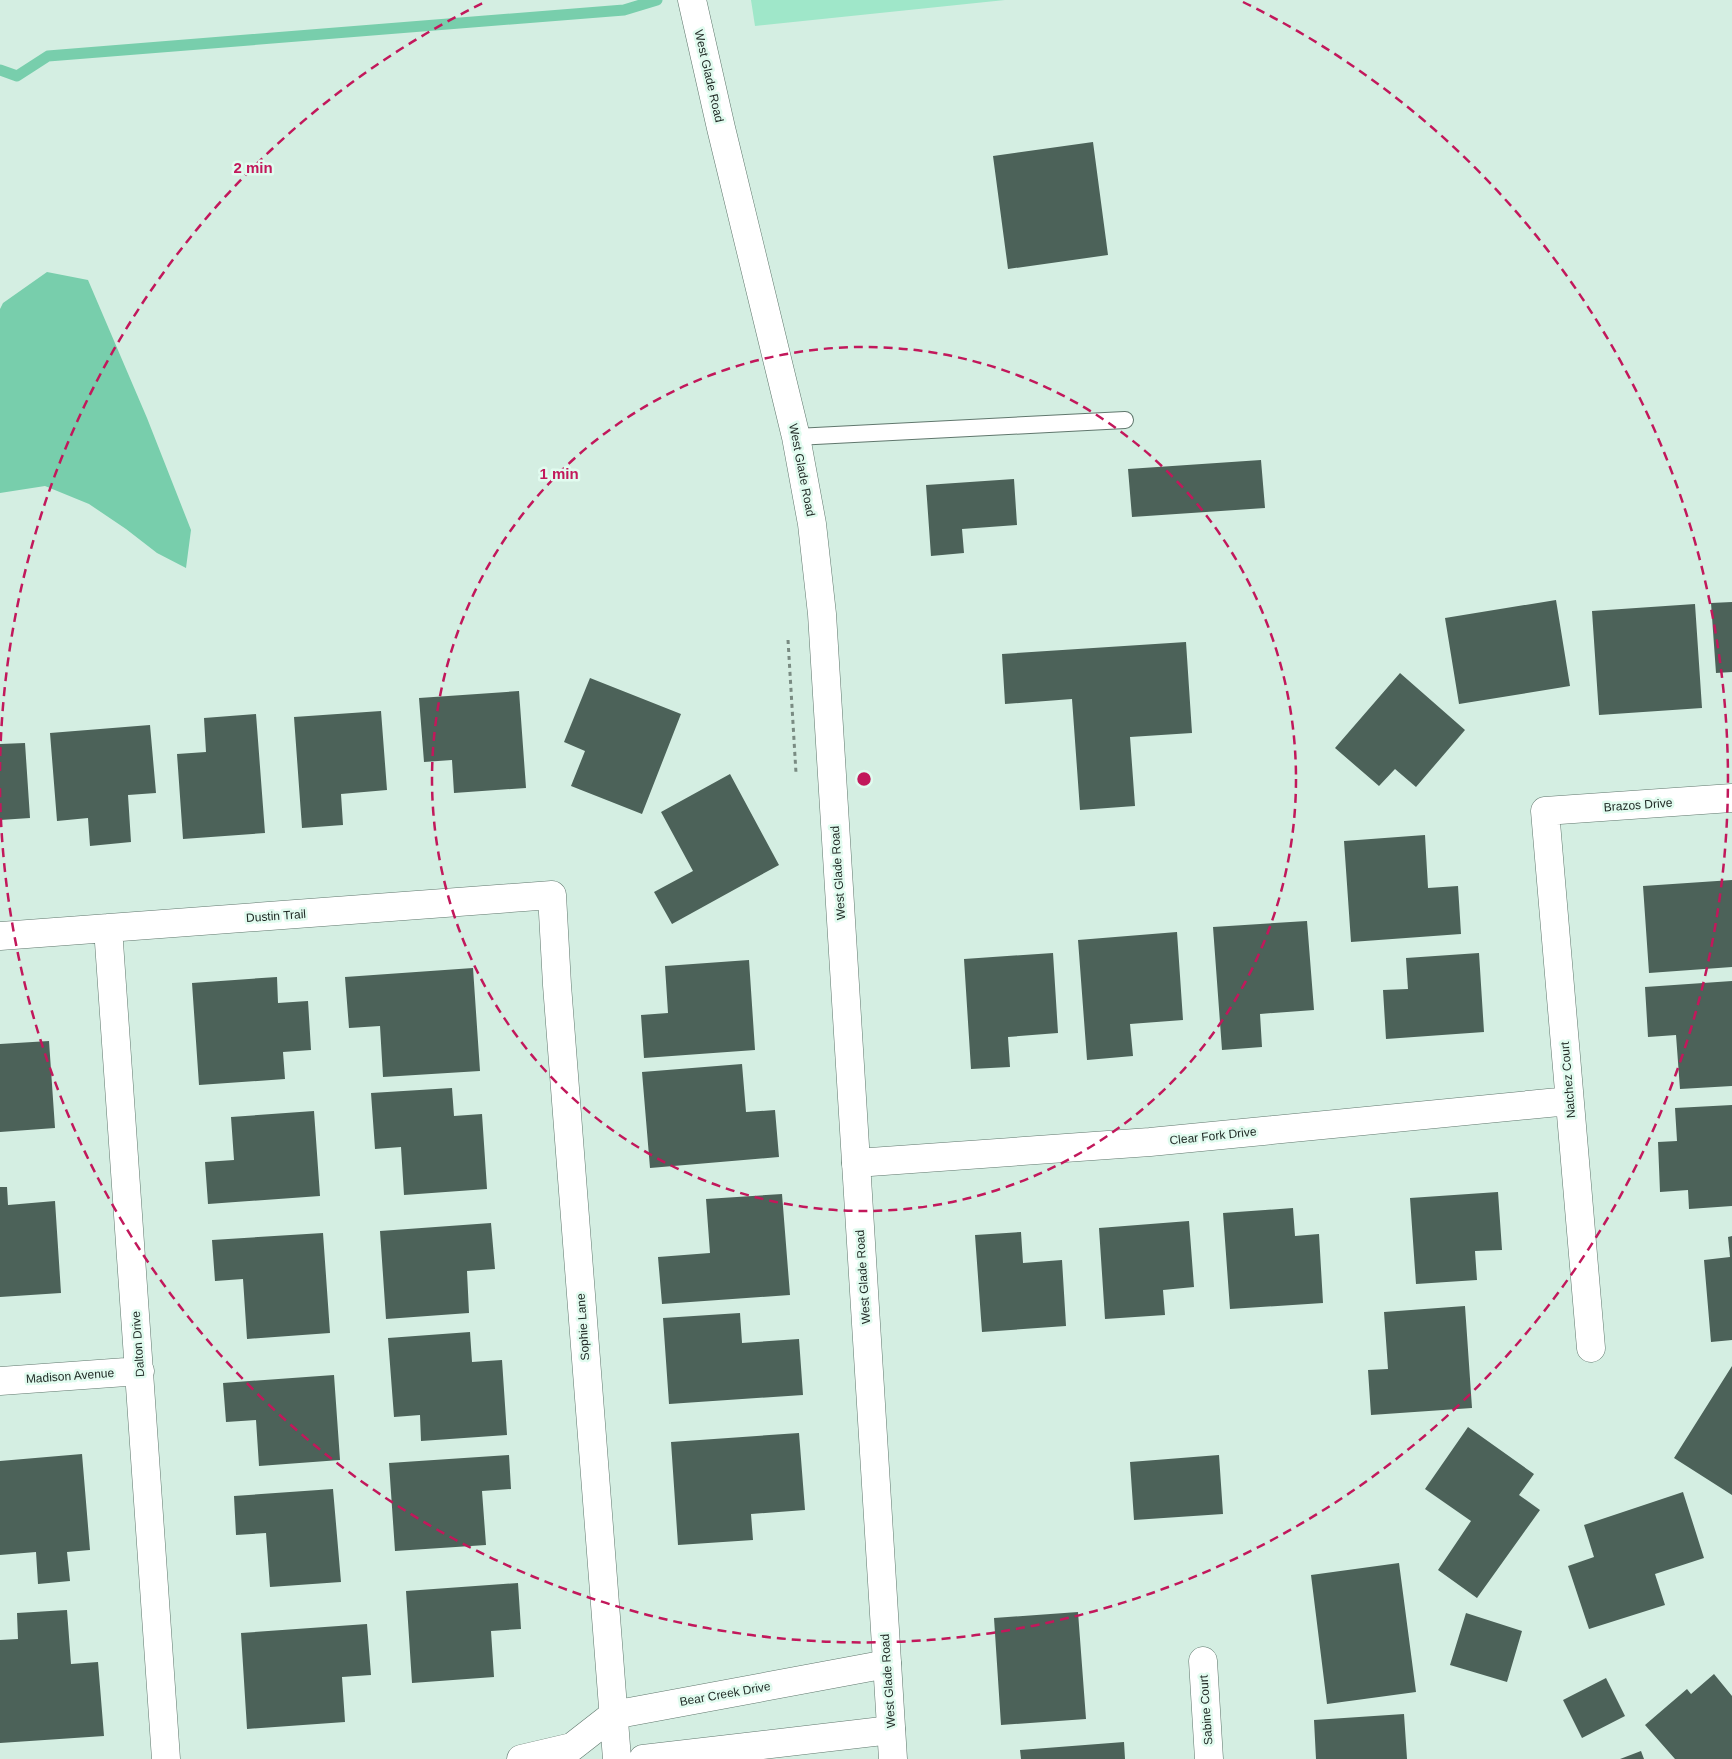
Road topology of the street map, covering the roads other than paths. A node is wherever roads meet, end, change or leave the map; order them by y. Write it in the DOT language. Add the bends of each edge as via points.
graph roads {
  1 [pos="692,0"];
  2 [pos="1125,420"];
  3 [pos="796,437"];
  4 [pos="1732,798"];
  5 [pos="1545,811"];
  6 [pos="552,895"];
  7 [pos="108,928"];
  8 [pos="0,936"];
  9 [pos="1569,1101"];
  10 [pos="856,1163"];
  11 [pos="1591,1348"];
  12 [pos="140,1371"];
  13 [pos="0,1381"];
  14 [pos="1203,1661"];
  15 [pos="887,1664"];
  16 [pos="613,1715"];
  17 [pos="891,1730"];
  18 [pos="572,1747"];
  19 [pos="166,1759"];
  20 [pos="521,1759"];
  21 [pos="608,1759"];
  22 [pos="616,1759"];
  23 [pos="643,1759"];
  24 [pos="893,1759"];
  25 [pos="1209,1759"];
  1 -- 3 [label="street, West Glade Road"];
  2 -- 3 [label="lane"];
  3 -- 10 [label="street, West Glade Road" via="812,524 822,614"];
  4 -- 5 [label="street, Brazos Drive"];
  5 -- 9 [label="street, Natchez Court"];
  6 -- 7 [label="street, Dustin Trail"];
  6 -- 16 [label="street, Sophie Lane"];
  7 -- 8 [label="street, Dustin Trail"];
  7 -- 12 [label="street, Dalton Drive"];
  9 -- 10 [label="street, Clear Fork Drive" via="1150,1142"];
  9 -- 11 [label="street, Natchez Court"];
  10 -- 15 [label="street, West Glade Road"];
  12 -- 13 [label="street, Madison Avenue"];
  12 -- 19 [label="street, Dalton Drive"];
  14 -- 25 [label="street, Sabine Court"];
  15 -- 16 [label="street, Bear Creek Drive"];
  15 -- 17 [label="street, West Glade Road"];
  16 -- 18 [label="street, Bear Creek Drive"];
  16 -- 22 [label="street, Sophie Lane"];
  17 -- 23 [label="street"];
  17 -- 24 [label="street, West Glade Road"];
  18 -- 20 [label="street, Bear Creek Drive"];
  18 -- 21 [label="street"];
}
